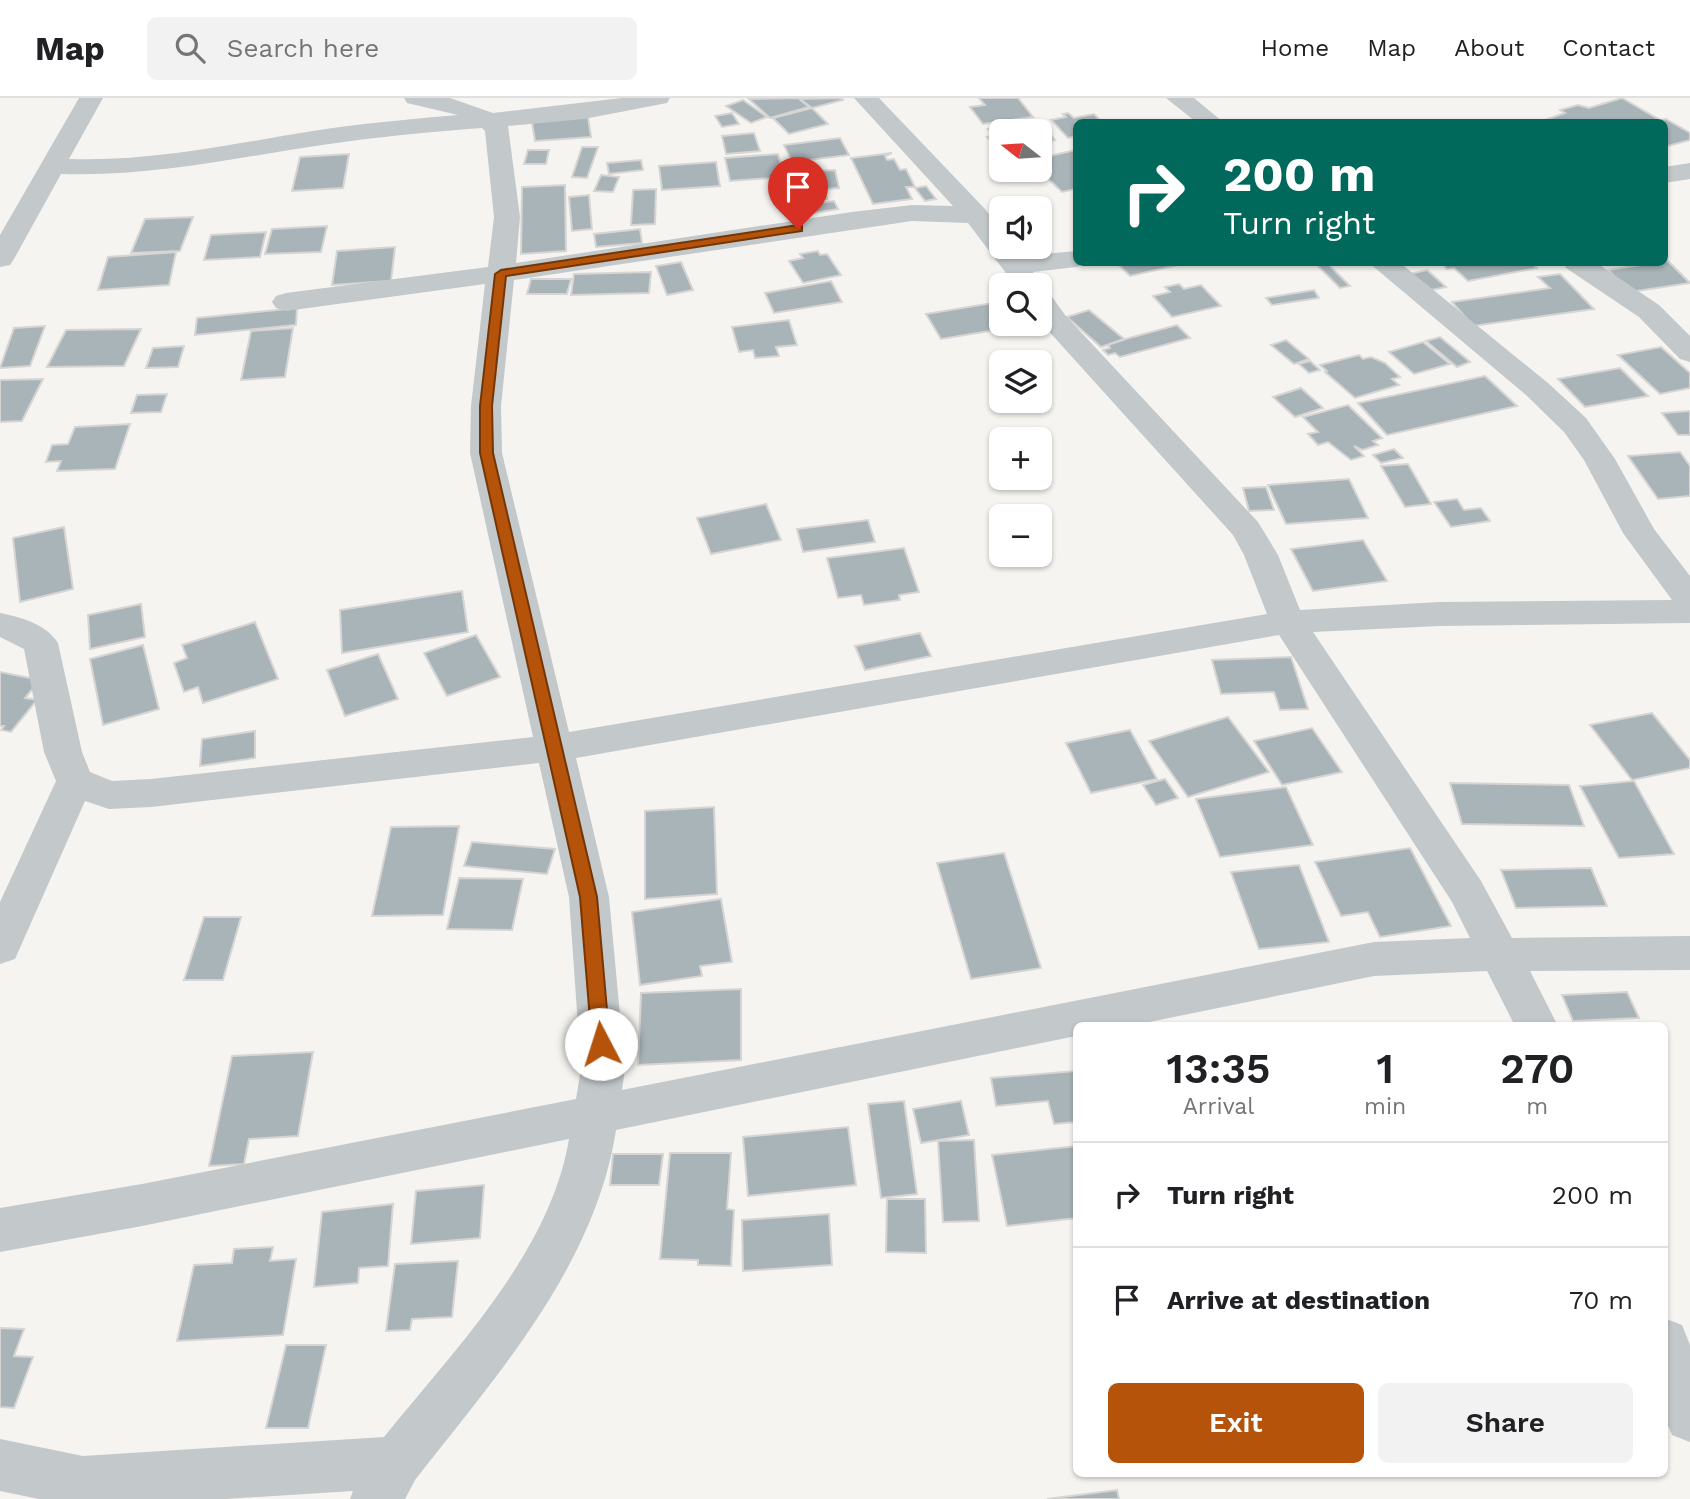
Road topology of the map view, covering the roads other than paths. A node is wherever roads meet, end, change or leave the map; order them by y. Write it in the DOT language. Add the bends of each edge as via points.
graph roads {
  1 [pos="91,98"];
  2 [pos="416,98"];
  3 [pos="658,98"];
  4 [pos="866,98"];
  5 [pos="1178,98"];
  6 [pos="1207,119"];
  7 [pos="490,120"];
  8 [pos="52,166"];
  9 [pos="1690,171"];
  10 [pos="1668,174"];
  11 [pos="976,215"];
  12 [pos="0,259"];
  13 [pos="1073,259"];
  14 [pos="1386,266"];
  15 [pos="1582,266"];
  16 [pos="1020,273"];
  17 [pos="1028,273"];
  18 [pos="501,274"];
  19 [pos="286,302"];
  20 [pos="1690,309"];
  21 [pos="1649,311"];
  22 [pos="1052,317"];
  23 [pos="1690,353"];
  24 [pos="1690,600"];
  25 [pos="1690,611"];
  26 [pos="1288,622"];
  27 [pos="0,625"];
  28 [pos="554,748"];
  29 [pos="75,781"];
  30 [pos="0,947"];
  31 [pos="1690,953"];
  32 [pos="1500,955"];
  33 [pos="1535,1022"];
  34 [pos="596,1115"];
  35 [pos="0,1230"];
  36 [pos="1668,1354"];
  37 [pos="1690,1417"];
  38 [pos="0,1465"];
  39 [pos="386,1480"];
  1 -- 8 [label="street"];
  2 -- 7 [label="street"];
  3 -- 7 [label="street"];
  4 -- 11 [label="street"];
  5 -- 6 [label="street"];
  7 -- 8 [label="street" via="359,132 120,167"];
  7 -- 18 [label="street" via="497,129 507,217"];
  8 -- 12 [label="street"];
  9 -- 10 [label="street"];
  11 -- 16 [label="street"];
  11 -- 18 [label="street" via="912,214 852,220"];
  13 -- 17 [label="street"];
  14 -- 24 [label="street" via="1575,425 1640,533"];
  15 -- 21 [label="street"];
  18 -- 19 [label="street"];
  18 -- 28 [label="street" via="486,406 486,453"];
  20 -- 21 [label="street"];
  21 -- 23 [label="street"];
  22 -- 26 [label="street" via="1246,529"];
  25 -- 26 [label="street" via="1439,614"];
  26 -- 28 [label="street"];
  26 -- 32 [label="street" via="1467,892"];
  27 -- 29 [label="street" via="40,643 63,752"];
  28 -- 29 [label="street" via="151,793 109,795"];
  28 -- 34 [label="street" via="589,897 603,1069"];
  29 -- 30 [label="street"];
  31 -- 32 [label="street"];
  32 -- 33 [label="street"];
  32 -- 34 [label="street" via="1374,959"];
  34 -- 35 [label="street"];
  34 -- 39 [label="street" via="587,1169 555,1244 511,1318"];
  36 -- 37 [label="street"];
  38 -- 39 [label="street" via="83,1482"];
}
